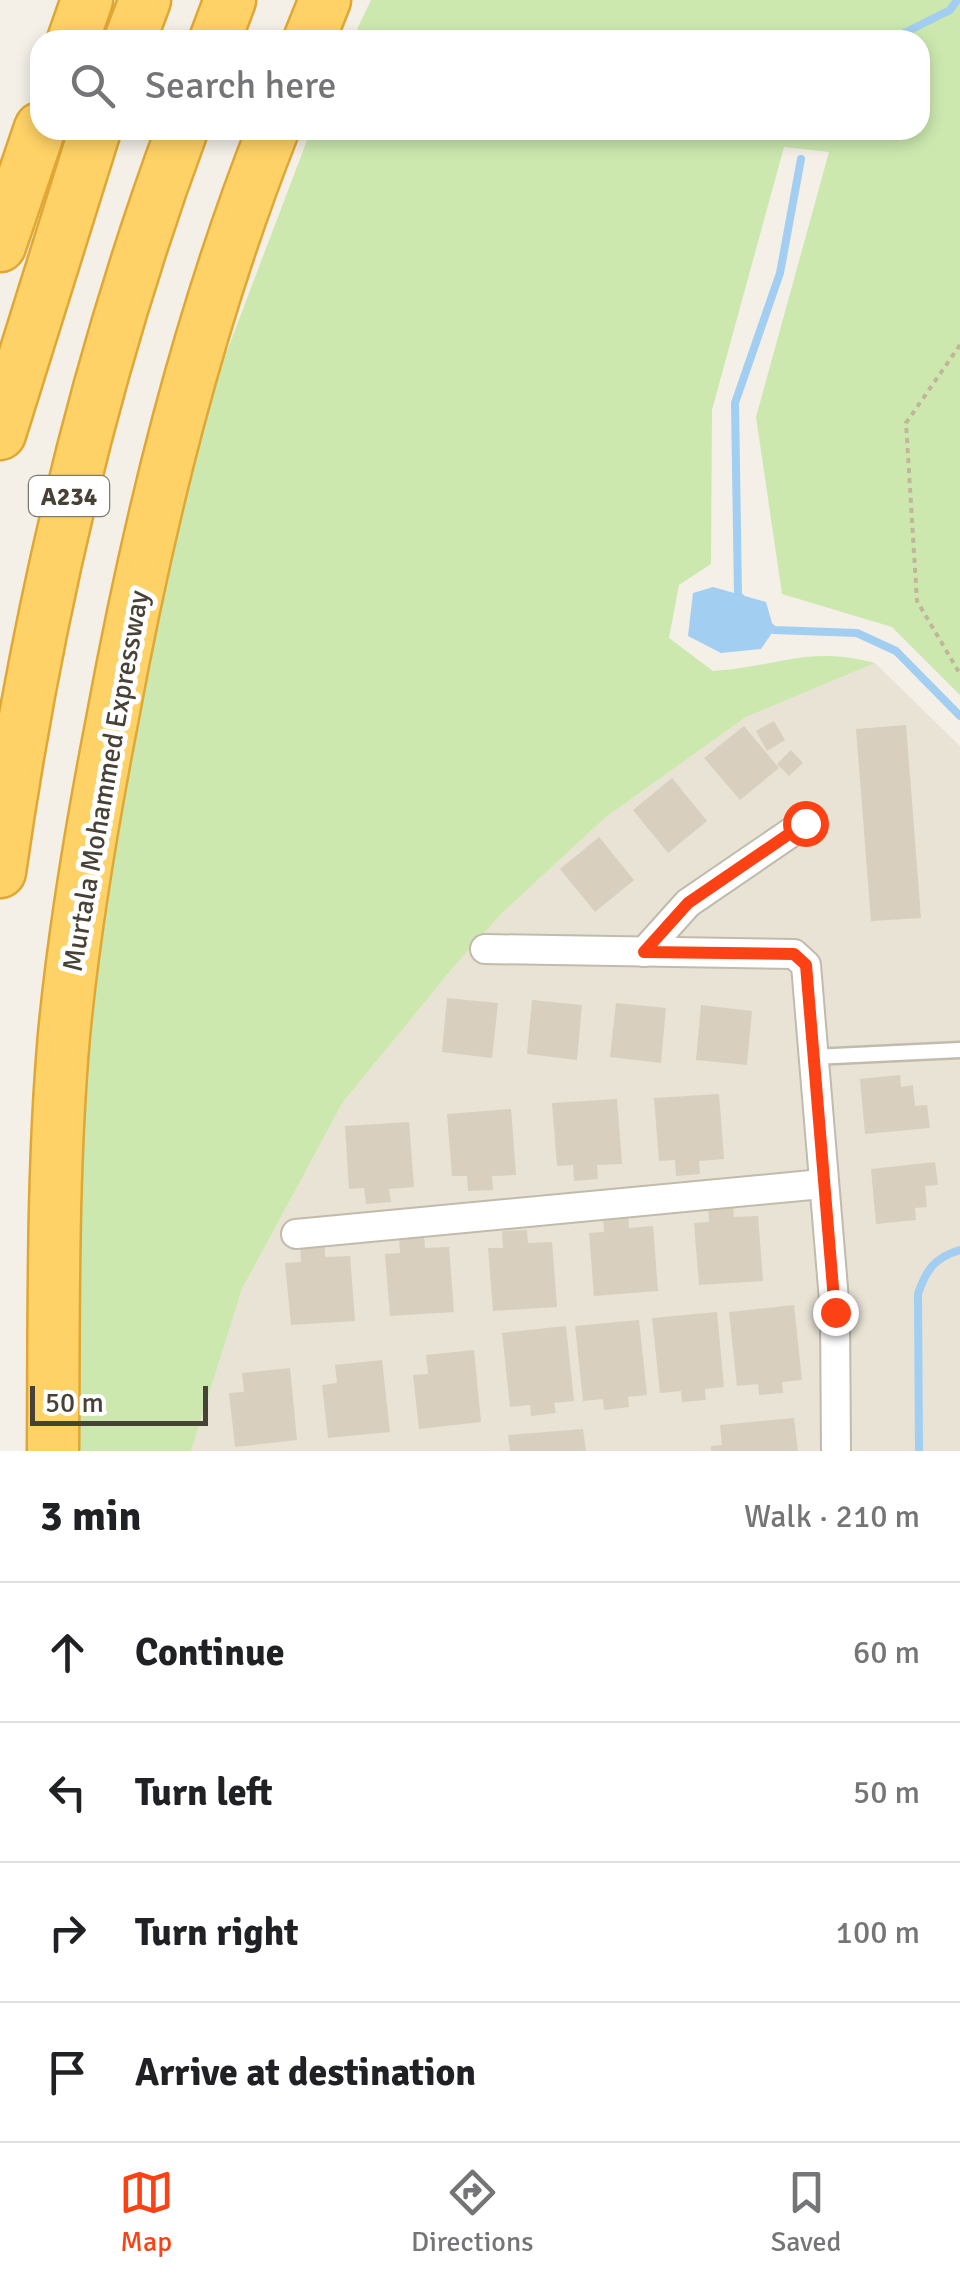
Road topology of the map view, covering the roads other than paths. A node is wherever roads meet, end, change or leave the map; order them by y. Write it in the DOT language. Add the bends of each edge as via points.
graph roads {
  1 [pos="87,0"];
  2 [pos="145,0"];
  3 [pos="230,0"];
  4 [pos="325,0"];
  5 [pos="76,30"];
  6 [pos="134,30"];
  7 [pos="219,30"];
  8 [pos="313,30"];
  9 [pos="36,140"];
  10 [pos="93,140"];
  11 [pos="178,140"];
  12 [pos="270,140"];
  13 [pos="0,246"];
  14 [pos="0,434"];
  15 [pos="805,823"];
  16 [pos="0,872"];
  17 [pos="485,949"];
  18 [pos="644,952"];
  19 [pos="960,1050"];
  20 [pos="813,1057"];
  21 [pos="822,1184"];
  22 [pos="296,1234"];
  23 [pos="53,1451"];
  24 [pos="836,1451"];
  1 -- 5 [label="highway"];
  2 -- 6 [label="highway"];
  3 -- 7 [label="highway"];
  4 -- 8 [label="highway"];
  9 -- 13 [label="highway"];
  10 -- 14 [label="highway"];
  11 -- 16 [label="highway, A234" via="76,463 23,711"];
  12 -- 23 [label="highway, Murtala Mohammed Expressway" via="191,371 134,604 94,814 64,1035"];
  15 -- 18 [label="street" via="688,903"];
  17 -- 18 [label="street"];
  18 -- 20 [label="street" via="794,954 806,965"];
  19 -- 20 [label="lane"];
  20 -- 21 [label="street"];
  21 -- 22 [label="street"];
  21 -- 24 [label="street" via="835,1312"];
}
